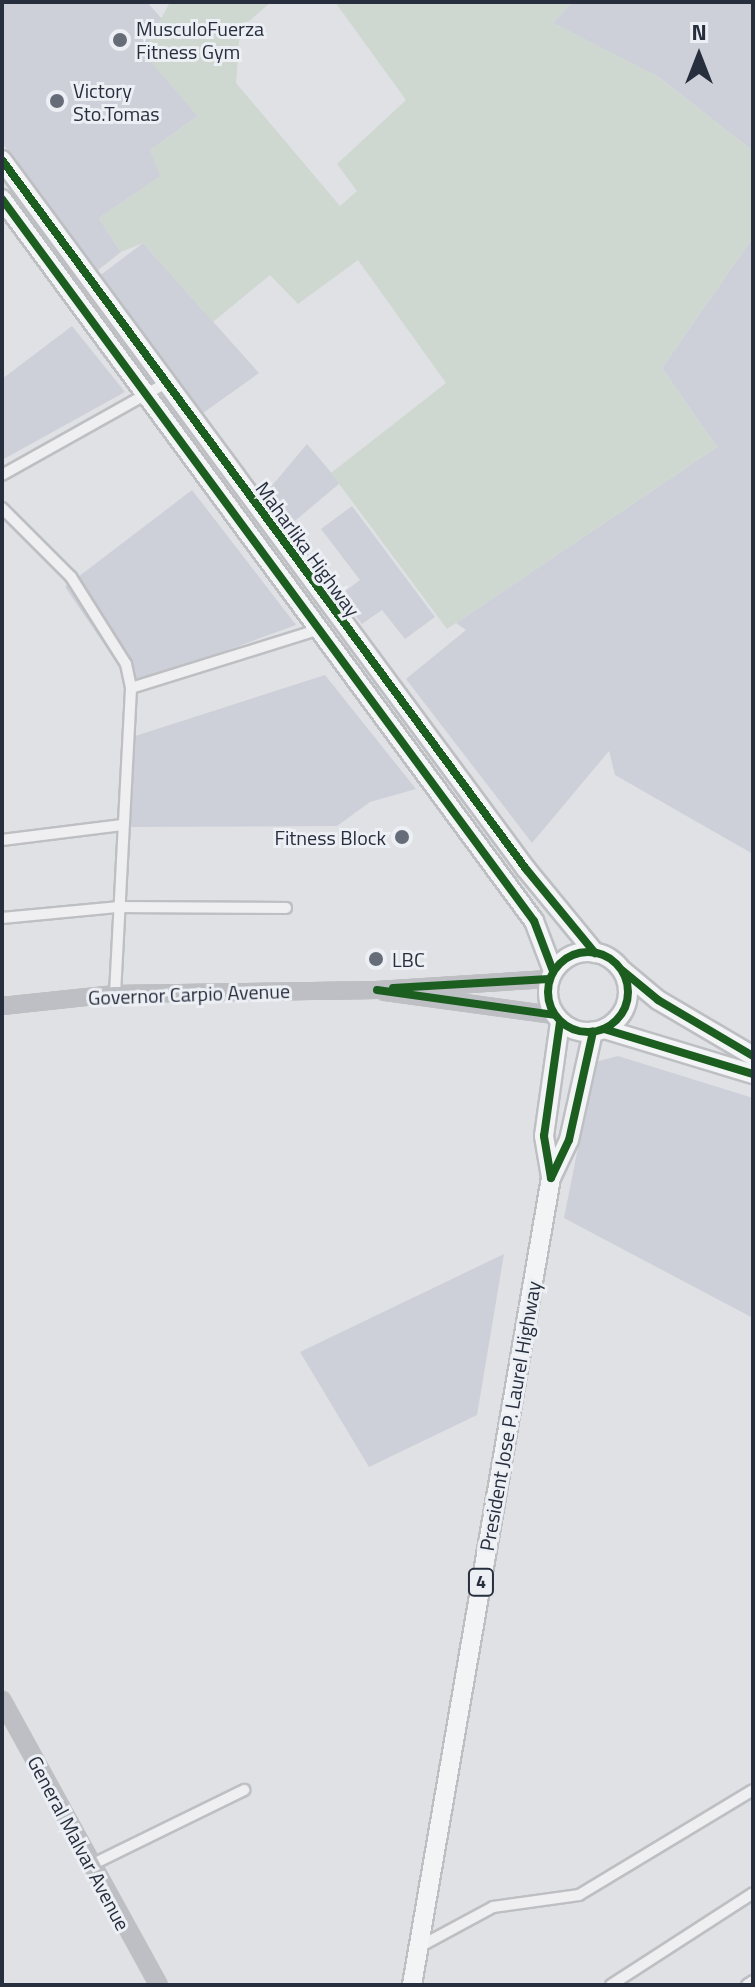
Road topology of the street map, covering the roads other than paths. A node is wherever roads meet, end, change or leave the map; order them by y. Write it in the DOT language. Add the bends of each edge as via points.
graph roads {
  1 [pos="2,160"];
  2 [pos="2,199"];
  3 [pos="166,383"];
  4 [pos="149,396"];
  5 [pos="2,475"];
  6 [pos="2,508"];
  7 [pos="322,628"];
  8 [pos="131,688"];
  9 [pos="122,825"];
  10 [pos="2,840"];
  11 [pos="119,907"];
  12 [pos="286,908"];
  13 [pos="2,918"];
  14 [pos="595,953"];
  15 [pos="621,970"];
  16 [pos="551,975"];
  17 [pos="377,990"];
  18 [pos="115,994"];
  19 [pos="2,1006"];
  20 [pos="557,1018"];
  21 [pos="598,1031"];
  22 [pos="753,1056"];
  23 [pos="753,1074"];
  24 [pos="551,1178"];
  25 [pos="2,1700"];
  26 [pos="244,1790"];
  27 [pos="753,1790"];
  28 [pos="89,1866"];
  29 [pos="753,1893"];
  30 [pos="419,1947"];
  31 [pos="753,1981"];
  32 [pos="159,1985"];
  33 [pos="412,1985"];
  34 [pos="611,1985"];
  35 [pos="747,1985"];
  1 -- 3 [label="highway, Maharlika Highway"];
  2 -- 4 [label="highway, Maharlika Highway"];
  3 -- 4 [label="street"];
  3 -- 14 [label="highway, Maharlika Highway" via="517,858"];
  4 -- 5 [label="street"];
  4 -- 7 [label="highway, Maharlika Highway"];
  6 -- 8 [label="street" via="71,577 126,664"];
  7 -- 8 [label="street"];
  7 -- 16 [label="highway, Maharlika Highway" via="534,921"];
  8 -- 9 [label="street"];
  9 -- 10 [label="street"];
  9 -- 11 [label="street"];
  11 -- 12 [label="street"];
  11 -- 13 [label="street"];
  11 -- 18 [label="street"];
  14 -- 15 [label="highway"];
  14 -- 16 [label="highway" via="571,956"];
  15 -- 21 [label="highway" via="626,1006"];
  15 -- 22 [label="highway" via="658,1000"];
  16 -- 17 [label="main road, Governor Carpio Avenue"];
  16 -- 20 [label="highway"];
  17 -- 18 [label="main road, Governor Carpio Avenue"];
  17 -- 20 [label="main road, Governor Carpio Avenue"];
  18 -- 19 [label="main road, Governor Carpio Avenue"];
  20 -- 21 [label="highway"];
  20 -- 24 [label="highway, President Jose P. Laurel Highway / 4" via="544,1136"];
  21 -- 23 [label="highway"];
  21 -- 24 [label="highway, President Jose P. Laurel Highway / 4" via="569,1140"];
  24 -- 30 [label="highway, President Jose P. Laurel Highway / 4"];
  25 -- 28 [label="main road, General Malvar Avenue"];
  26 -- 28 [label="street"];
  27 -- 30 [label="street" via="579,1895 493,1907"];
  28 -- 32 [label="main road, General Malvar Avenue"];
  29 -- 34 [label="street"];
  30 -- 33 [label="highway, President Jose P. Laurel Highway / 4"];
  31 -- 35 [label="street"];
}
